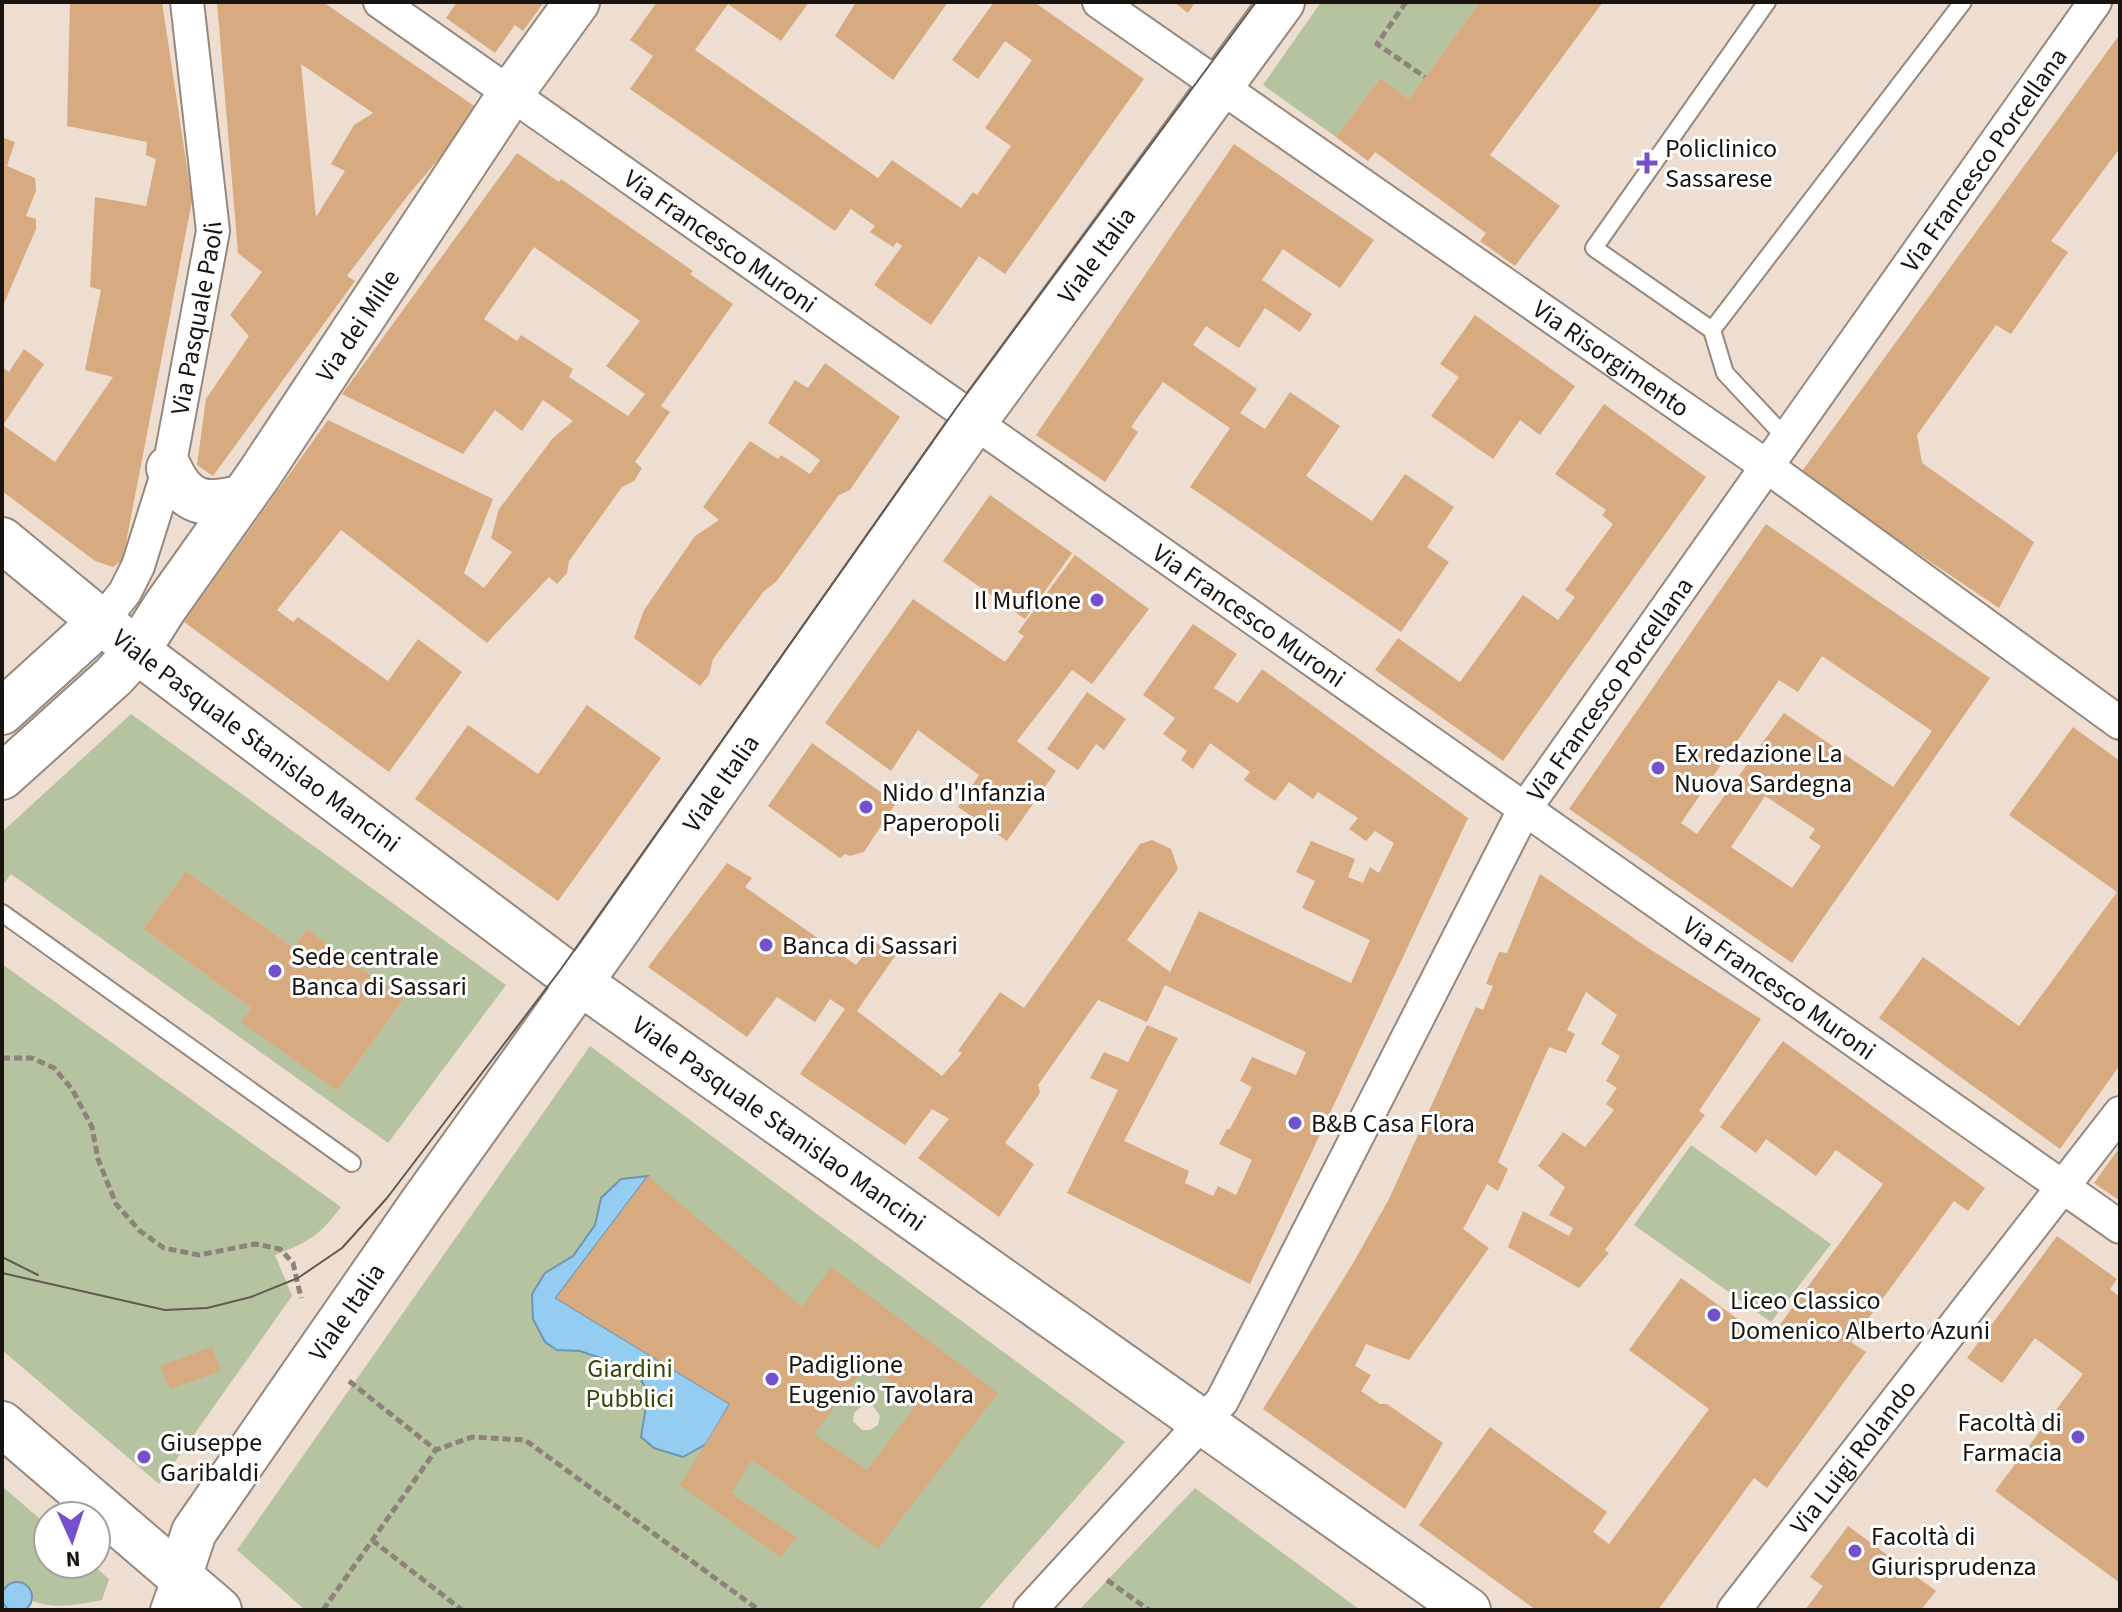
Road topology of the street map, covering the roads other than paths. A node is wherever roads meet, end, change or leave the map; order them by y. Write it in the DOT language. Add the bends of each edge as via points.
graph roads {
  1 [pos="187,2"];
  2 [pos="380,2"];
  3 [pos="577,2"];
  4 [pos="1099,2"];
  5 [pos="1282,2"];
  6 [pos="1767,2"];
  7 [pos="1963,2"];
  8 [pos="2095,2"];
  9 [pos="1221,87"];
  10 [pos="511,93"];
  11 [pos="1712,330"];
  12 [pos="974,422"];
  13 [pos="1785,437"];
  14 [pos="1765,465"];
  15 [pos="169,468"];
  16 [pos="243,497"];
  17 [pos="2,540"];
  18 [pos="103,620"];
  19 [pos="137,651"];
  20 [pos="2,712"];
  21 [pos="2120,723"];
  22 [pos="2,777"];
  23 [pos="1524,810"];
  24 [pos="2,913"];
  25 [pos="580,982"];
  26 [pos="2120,1113"];
  27 [pos="352,1163"];
  28 [pos="2063,1186"];
  29 [pos="2120,1227"];
  30 [pos="1202,1420"];
  31 [pos="2,1424"];
  32 [pos="173,1592"];
  33 [pos="219,1610"];
  34 [pos="1030,1610"];
  35 [pos="1468,1610"];
  36 [pos="1734,1610"];
  1 -- 15 [label="street, Via Pasquale Paoli" via="213,231"];
  2 -- 10 [label="street, Via Francesco Muroni"];
  3 -- 10 [label="street, Via dei Mille"];
  4 -- 9 [label="street, Via Risorgimento"];
  5 -- 9 [label="street, Viale Italia"];
  6 -- 11 [label="lane" via="1594,248"];
  7 -- 11 [label="lane"];
  8 -- 13 [label="street, Via Francesco Porcellana"];
  9 -- 12 [label="street, Viale Italia"];
  9 -- 14 [label="street, Via Risorgimento"];
  10 -- 12 [label="street, Via Francesco Muroni"];
  10 -- 16 [label="street, Via dei Mille"];
  11 -- 13 [label="lane" via="1725,373"];
  12 -- 23 [label="street, Via Francesco Muroni"];
  12 -- 25 [label="street, Viale Italia"];
  13 -- 14 [label="street, Via Francesco Porcellana"];
  14 -- 21 [label="street, Via Risorgimento"];
  14 -- 23 [label="street, Via Francesco Porcellana"];
  15 -- 16 [label="street" via="178,487 199,502"];
  15 -- 18 [label="street, Via Pasquale Paoli" via="138,566"];
  16 -- 19 [label="street, Via dei Mille"];
  17 -- 18 [label="street, Viale Pasquale Stanislao Mancini"];
  18 -- 19 [label="street, Viale Pasquale Stanislao Mancini"];
  18 -- 20 [label="street"];
  19 -- 22 [label="street, Via dei Mille"];
  19 -- 25 [label="street, Viale Pasquale Stanislao Mancini"];
  23 -- 28 [label="street, Via Francesco Muroni"];
  23 -- 30 [label="street, Via Francesco Porcellana" via="1228,1390"];
  24 -- 27 [label="lane"];
  25 -- 30 [label="street, Viale Pasquale Stanislao Mancini"];
  25 -- 32 [label="street, Viale Italia" via="194,1532"];
  26 -- 28 [label="street, Via Luigi Rolando"];
  28 -- 29 [label="street, Via Francesco Muroni"];
  28 -- 36 [label="street, Via Luigi Rolando"];
  30 -- 34 [label="street, Via Francesco Porcellana"];
  30 -- 35 [label="street, Viale Pasquale Stanislao Mancini"];
  31 -- 32 [label="street"];
  32 -- 33 [label="street"];
}
